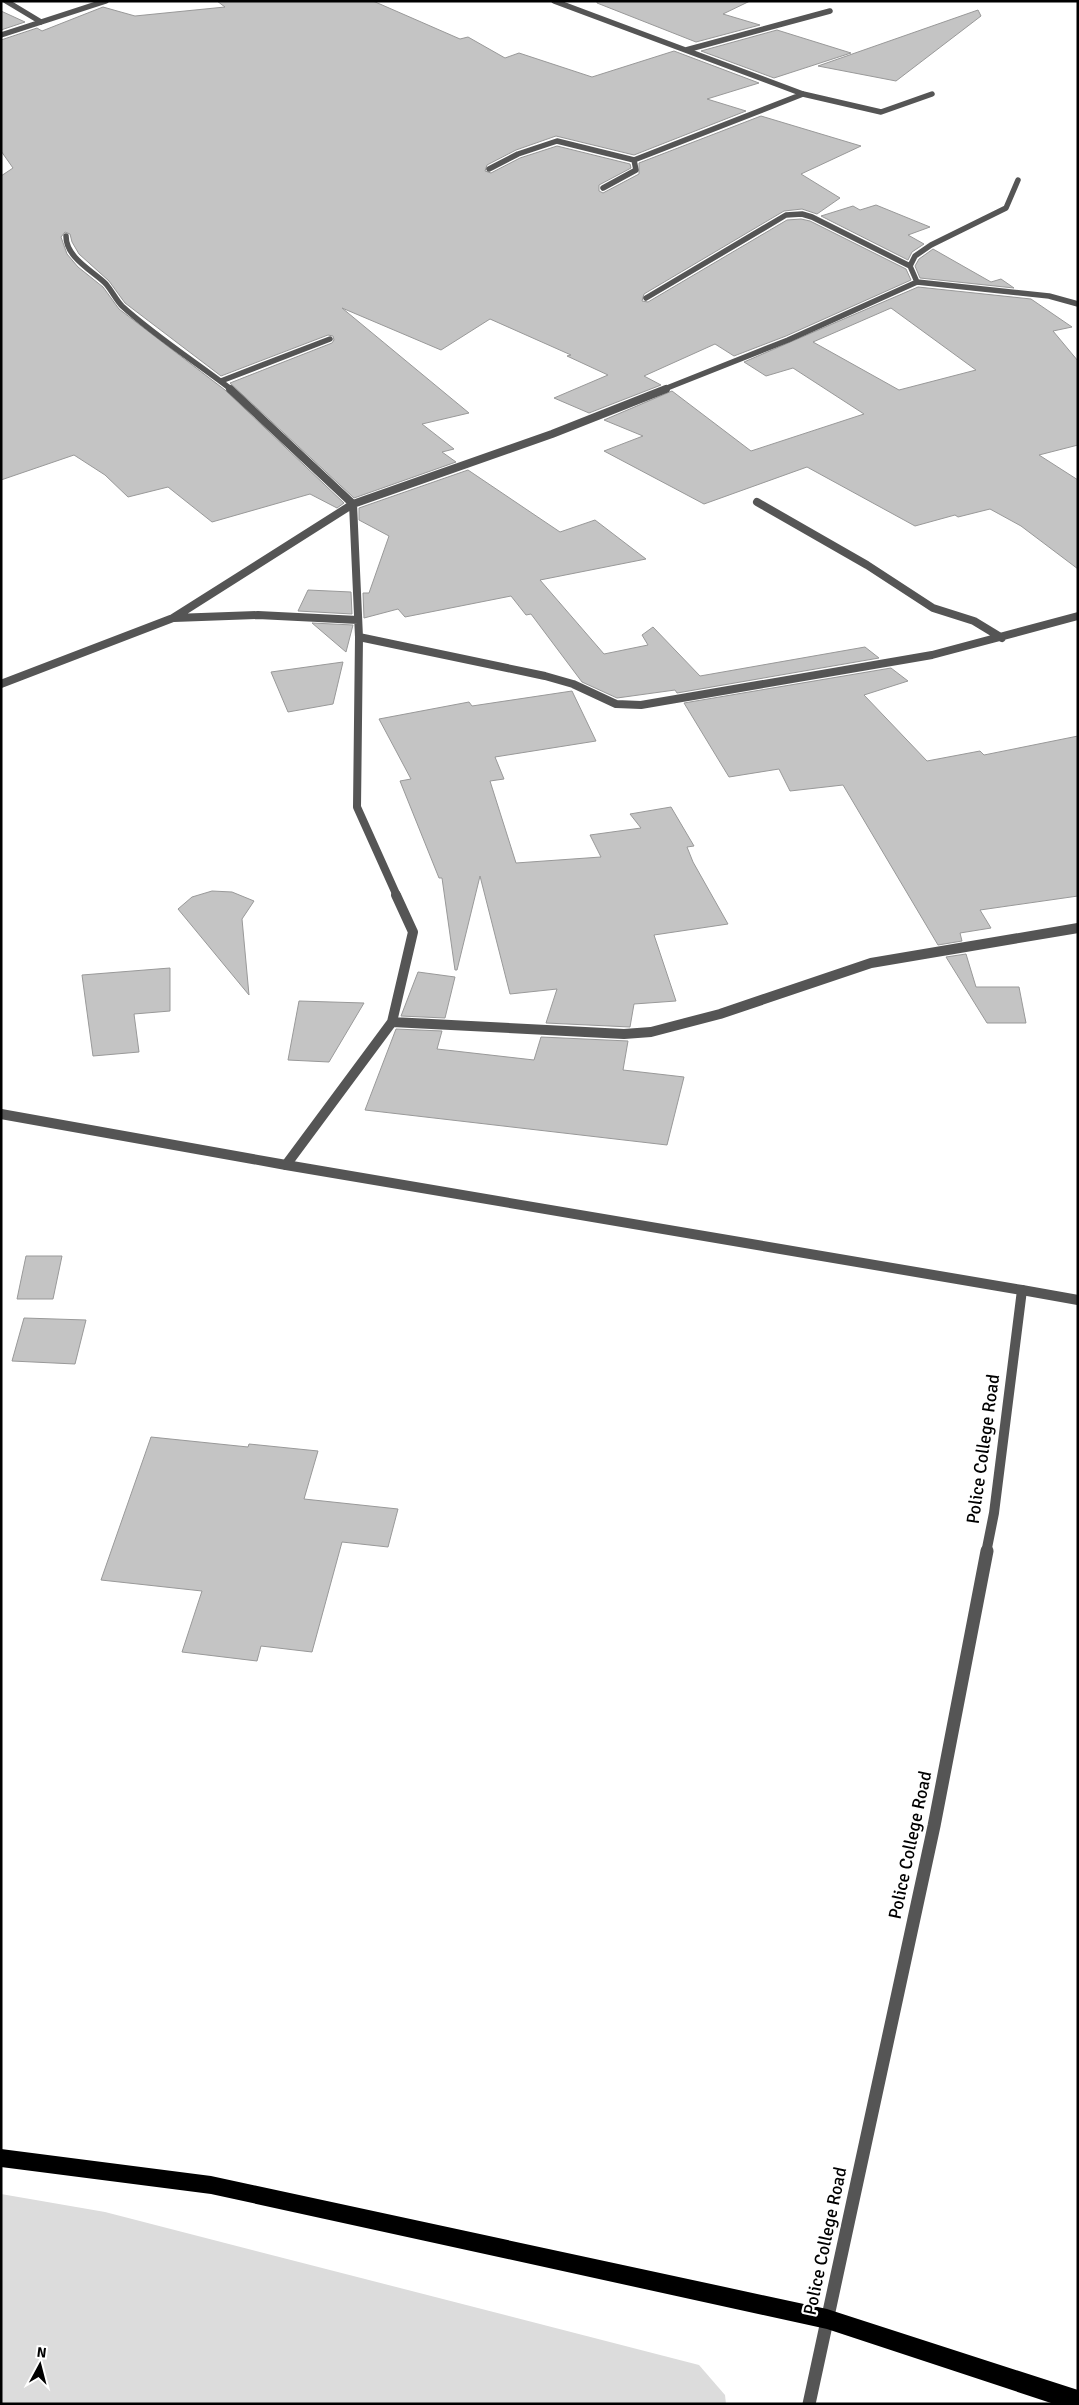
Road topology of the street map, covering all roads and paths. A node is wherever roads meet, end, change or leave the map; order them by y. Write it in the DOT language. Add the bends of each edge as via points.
graph roads {
  1 [pos="6,1"];
  2 [pos="106,1"];
  3 [pos="554,1"];
  4 [pos="830,11"];
  5 [pos="41,22"];
  6 [pos="1,35"];
  7 [pos="686,50"];
  8 [pos="803,94"];
  9 [pos="932,94"];
  10 [pos="634,160"];
  11 [pos="488,169"];
  12 [pos="1018,180"];
  13 [pos="603,188"];
  14 [pos="66,236"];
  15 [pos="910,266"];
  16 [pos="917,282"];
  17 [pos="646,298"];
  18 [pos="1078,304"];
  19 [pos="330,339"];
  20 [pos="221,381"];
  21 [pos="757,502"];
  22 [pos="352,504"];
  23 [pos="1078,616"];
  24 [pos="173,618"];
  25 [pos="358,620"];
  26 [pos="359,637"];
  27 [pos="1002,638"];
  28 [pos="1,684"];
  29 [pos="1078,928"];
  30 [pos="392,1022"];
  31 [pos="1,1114"];
  32 [pos="286,1165"];
  33 [pos="1022,1290"];
  34 [pos="1078,1300"];
  35 [pos="1,2158"];
  36 [pos="827,2319"];
  37 [pos="1078,2401"];
  38 [pos="809,2404"];
  1 -- 5 [label="street"];
  2 -- 5 [label="street"];
  3 -- 7 [label="street"];
  4 -- 7 [label="street"];
  5 -- 6 [label="street"];
  7 -- 8 [label="street"];
  8 -- 9 [label="street" via="881,112"];
  8 -- 10 [label="street"];
  10 -- 11 [label="street" via="557,141 518,154"];
  10 -- 13 [label="street" via="636,170"];
  12 -- 15 [label="street" via="1006,208 931,245 915,256"];
  14 -- 20 [label="street" via="74,255 106,284 121,305"];
  15 -- 16 [label="street"];
  15 -- 17 [label="street" via="812,217 786,215"];
  16 -- 18 [label="street" via="1049,296"];
  16 -- 22 [label="street" via="788,340 552,434"];
  19 -- 20 [label="street"];
  20 -- 22 [label="street"];
  21 -- 27 [label="street" via="867,565 933,608 974,621"];
  22 -- 24 [label="street"];
  22 -- 25 [label="street"];
  23 -- 27 [label="street"];
  24 -- 25 [label="street" via="258,615"];
  24 -- 28 [label="street"];
  25 -- 26 [label="street"];
  26 -- 27 [label="street" via="545,676 573,684 616,704 641,705 932,655"];
  26 -- 30 [label="street" via="357,807 413,932"];
  29 -- 30 [label="street" via="871,963 720,1014 651,1032 624,1034"];
  30 -- 32 [label="street"];
  31 -- 32 [label="street"];
  32 -- 33 [label="street"];
  33 -- 34 [label="street"];
  33 -- 36 [label="street, Police College Road" via="985,1562 934,1826"];
  35 -- 36 [label="highway" via="211,2185"];
  36 -- 37 [label="highway"];
  36 -- 38 [label="street, Police College Road"];
}
